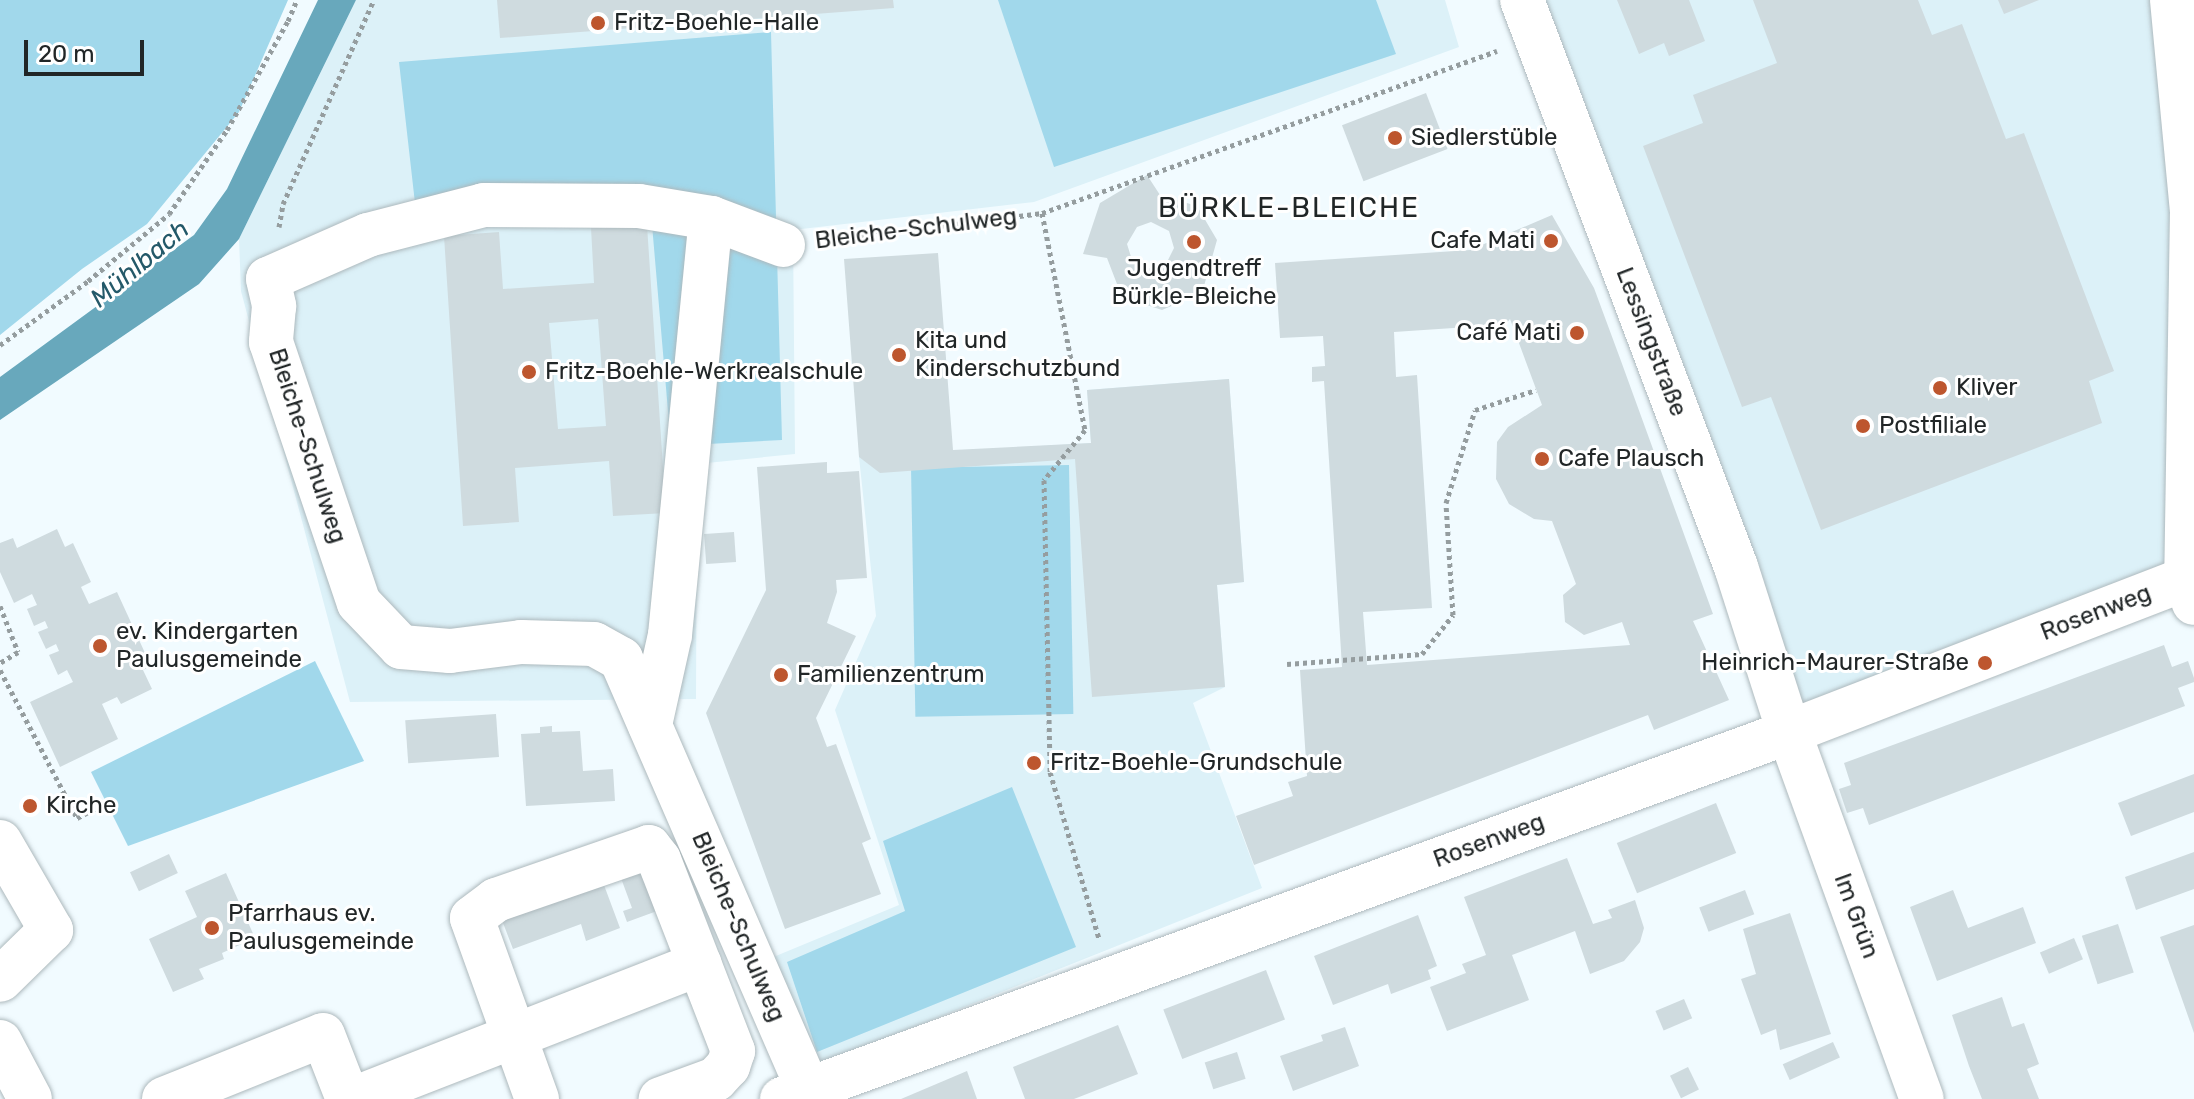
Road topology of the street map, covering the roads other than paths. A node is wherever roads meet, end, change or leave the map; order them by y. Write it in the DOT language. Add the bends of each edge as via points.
graph roads {
  1 [pos="2172,0"];
  2 [pos="1529,19"];
  3 [pos="711,218"];
  4 [pos="783,245"];
  5 [pos="2191,586"];
  6 [pos="650,725"];
  7 [pos="1789,732"];
  8 [pos="0,842"];
  9 [pos="700,964"];
  10 [pos="0,980"];
  11 [pos="514,1037"];
  12 [pos="0,1042"];
  13 [pos="800,1096"];
  14 [pos="30,1099"];
  15 [pos="164,1099"];
  16 [pos="350,1099"];
  17 [pos="537,1099"];
  18 [pos="661,1099"];
  19 [pos="1922,1099"];
  1 -- 5 [label="street" via="2192,210"];
  2 -- 7 [label="street, Lessingstraße" via="1736,567"];
  3 -- 4 [label="street, Bleiche-Schulweg"];
  3 -- 6 [label="street" via="670,635"];
  3 -- 6 [label="street, Bleiche-Schulweg" via="639,206 484,205 368,235 268,279 274,306 271,342 359,603 401,647 450,651 521,642 594,644 621,659"];
  5 -- 7 [label="street, Rosenweg"];
  6 -- 13 [label="street, Bleiche-Schulweg"];
  7 -- 13 [label="street, Rosenweg"];
  7 -- 19 [label="street, Im Grün"];
  8 -- 10 [label="street" via="51,930"];
  9 -- 11 [label="street"];
  9 -- 11 [label="street" via="649,847 496,900 472,918"];
  9 -- 18 [label="street" via="733,1051 716,1079"];
  11 -- 16 [label="street"];
  11 -- 17 [label="street"];
  12 -- 14 [label="street"];
  15 -- 16 [label="street" via="323,1035"];
}
